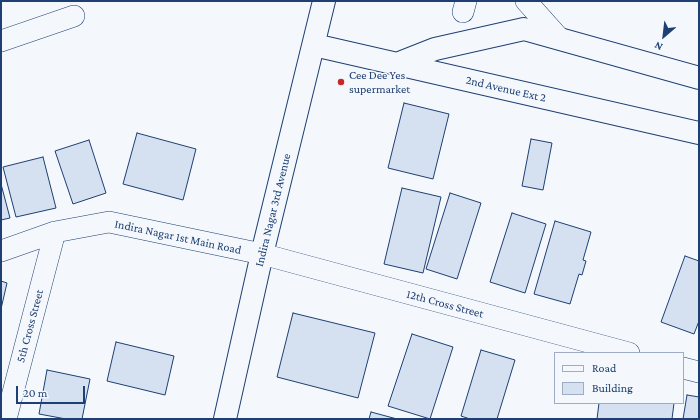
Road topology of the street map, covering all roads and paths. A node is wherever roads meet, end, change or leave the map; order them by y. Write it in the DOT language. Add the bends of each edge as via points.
graph roads {
  1 [pos="324,1"];
  2 [pos="526,1"];
  3 [pos="74,16"];
  4 [pos="560,39"];
  5 [pos="1,41"];
  6 [pos="314,45"];
  7 [pos="397,64"];
  8 [pos="699,78"];
  9 [pos="699,133"];
  10 [pos="55,232"];
  11 [pos="1,251"];
  12 [pos="262,254"];
  13 [pos="625,352"];
  14 [pos="684,368"];
  15 [pos="699,372"];
  16 [pos="6,419"];
  17 [pos="225,419"];
  1 -- 6 [label="street, Indira Nagar 3rd Avenue"];
  2 -- 4 [label="street"];
  3 -- 5 [label="street"];
  4 -- 7 [label="street" via="524,30 435,49"];
  4 -- 8 [label="street"];
  6 -- 7 [label="street, 2nd Avenue Ext 2"];
  6 -- 12 [label="street, Indira Nagar 3rd Avenue"];
  7 -- 9 [label="street, 2nd Avenue Ext 2"];
  10 -- 11 [label="street, Indira Nagar 1st Main Road"];
  10 -- 12 [label="street, Indira Nagar 1st Main Road" via="109,222"];
  10 -- 16 [label="street, 5th Cross Street"];
  12 -- 13 [label="street, 12th Cross Street"];
  12 -- 17 [label="street, Indira Nagar 3rd Avenue"];
  14 -- 15 [label="street"];
}
